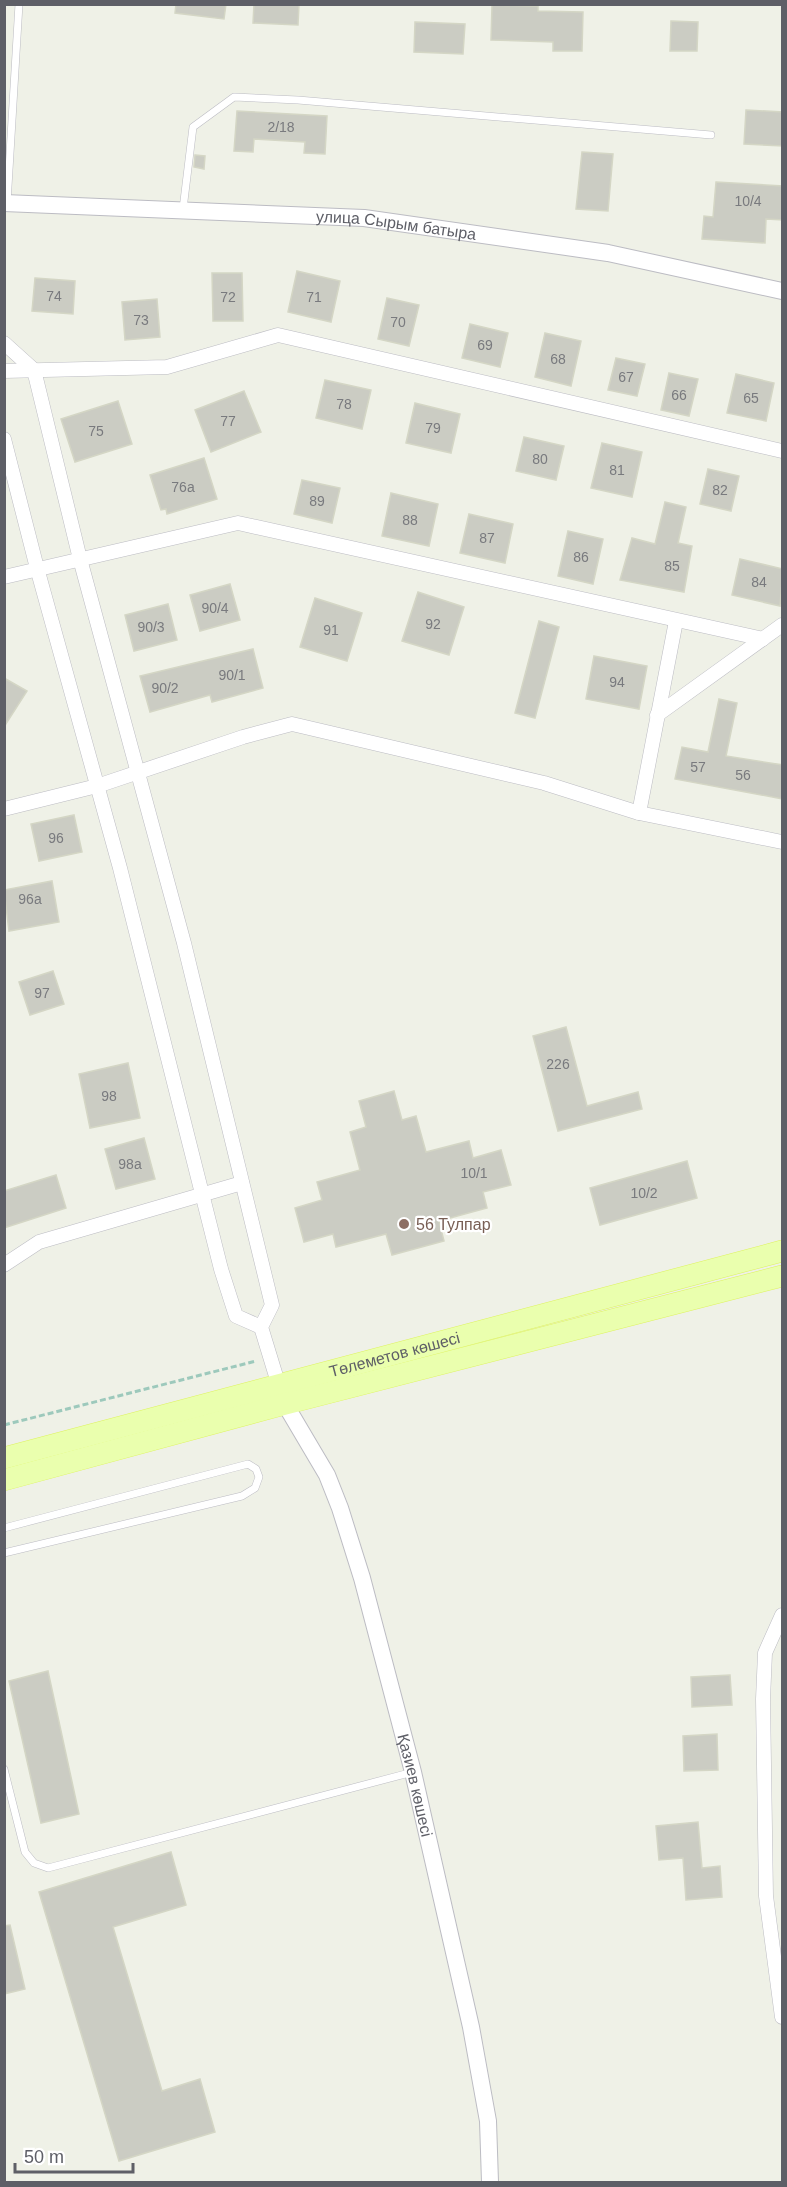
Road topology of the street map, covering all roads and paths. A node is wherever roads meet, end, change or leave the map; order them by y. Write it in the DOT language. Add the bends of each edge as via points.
graph roads {
  1 [pos="19,4"];
  2 [pos="711,135"];
  3 [pos="7,171"];
  4 [pos="6,203"];
  5 [pos="183,210"];
  6 [pos="783,291"];
  7 [pos="4,343"];
  8 [pos="33,370"];
  9 [pos="4,371"];
  10 [pos="4,439"];
  11 [pos="783,451"];
  12 [pos="80,559"];
  13 [pos="37,568"];
  14 [pos="4,577"];
  15 [pos="676,621"];
  16 [pos="783,625"];
  17 [pos="763,639"];
  18 [pos="657,715"];
  19 [pos="139,772"];
  20 [pos="97,786"];
  21 [pos="4,810"];
  22 [pos="639,813"];
  23 [pos="783,842"];
  24 [pos="242,1183"];
  25 [pos="202,1193"];
  26 [pos="783,1251"];
  27 [pos="4,1265"];
  28 [pos="783,1276"];
  29 [pos="583,1305"];
  30 [pos="593,1326"];
  31 [pos="261,1327"];
  32 [pos="270,1357"];
  33 [pos="282,1395"];
  34 [pos="4,1425"];
  35 [pos="4,1458"];
  36 [pos="4,1480"];
  37 [pos="4,1528"];
  38 [pos="4,1553"];
  39 [pos="783,1615"];
  40 [pos="4,1769"];
  41 [pos="413,1772"];
  42 [pos="778,1944"];
  43 [pos="783,2017"];
  44 [pos="490,2182"];
  1 -- 3 [label="lane"];
  2 -- 5 [label="lane" via="298,99 234,97 193,127"];
  3 -- 4 [label="lane"];
  4 -- 5 [label="street, улица Сырым батыра"];
  5 -- 6 [label="street, улица Сырым батыра" via="364,218 608,253"];
  7 -- 8 [label="street"];
  8 -- 9 [label="street"];
  8 -- 11 [label="street" via="167,367 278,335"];
  8 -- 12 [label="street"];
  10 -- 13 [label="street"];
  12 -- 13 [label="street"];
  12 -- 15 [label="street" via="238,523"];
  12 -- 19 [label="street"];
  13 -- 14 [label="street"];
  13 -- 20 [label="street"];
  15 -- 17 [label="street"];
  15 -- 18 [label="street"];
  16 -- 17 [label="street"];
  17 -- 18 [label="street"];
  18 -- 22 [label="street"];
  19 -- 20 [label="street"];
  19 -- 22 [label="street" via="292,724 544,783"];
  19 -- 24 [label="street"];
  20 -- 21 [label="street"];
  20 -- 25 [label="street"];
  22 -- 23 [label="street"];
  24 -- 25 [label="street"];
  24 -- 31 [label="street" via="272,1305"];
  25 -- 27 [label="street" via="39,1242"];
  25 -- 31 [label="street" via="236,1316"];
  26 -- 29 [label="main road, Төлеметов көшесі"];
  28 -- 30 [label="main road, Төлеметов көшесі"];
  29 -- 30 [label="main road"];
  29 -- 33 [label="main road, Төлеметов көшесі"];
  30 -- 33 [label="main road, Төлеметов көшесі"];
  31 -- 32 [label="street"];
  32 -- 33 [label="street"];
  32 -- 34 [label="path"];
  33 -- 35 [label="main road, Төлеметов көшесі"];
  33 -- 36 [label="main road, Төлеметов көшесі"];
  33 -- 41 [label="street, Қазиев көшесі" via="327,1475 340,1508"];
  37 -- 38 [label="lane" via="248,1464 259,1477 255,1488 242,1496"];
  39 -- 42 [label="street" via="765,1653 763,1699 766,1896"];
  40 -- 41 [label="lane" via="25,1852 34,1863 48,1868"];
  41 -- 44 [label="street, Қазиев көшесі" via="483,2090"];
  42 -- 43 [label="street"];
}
